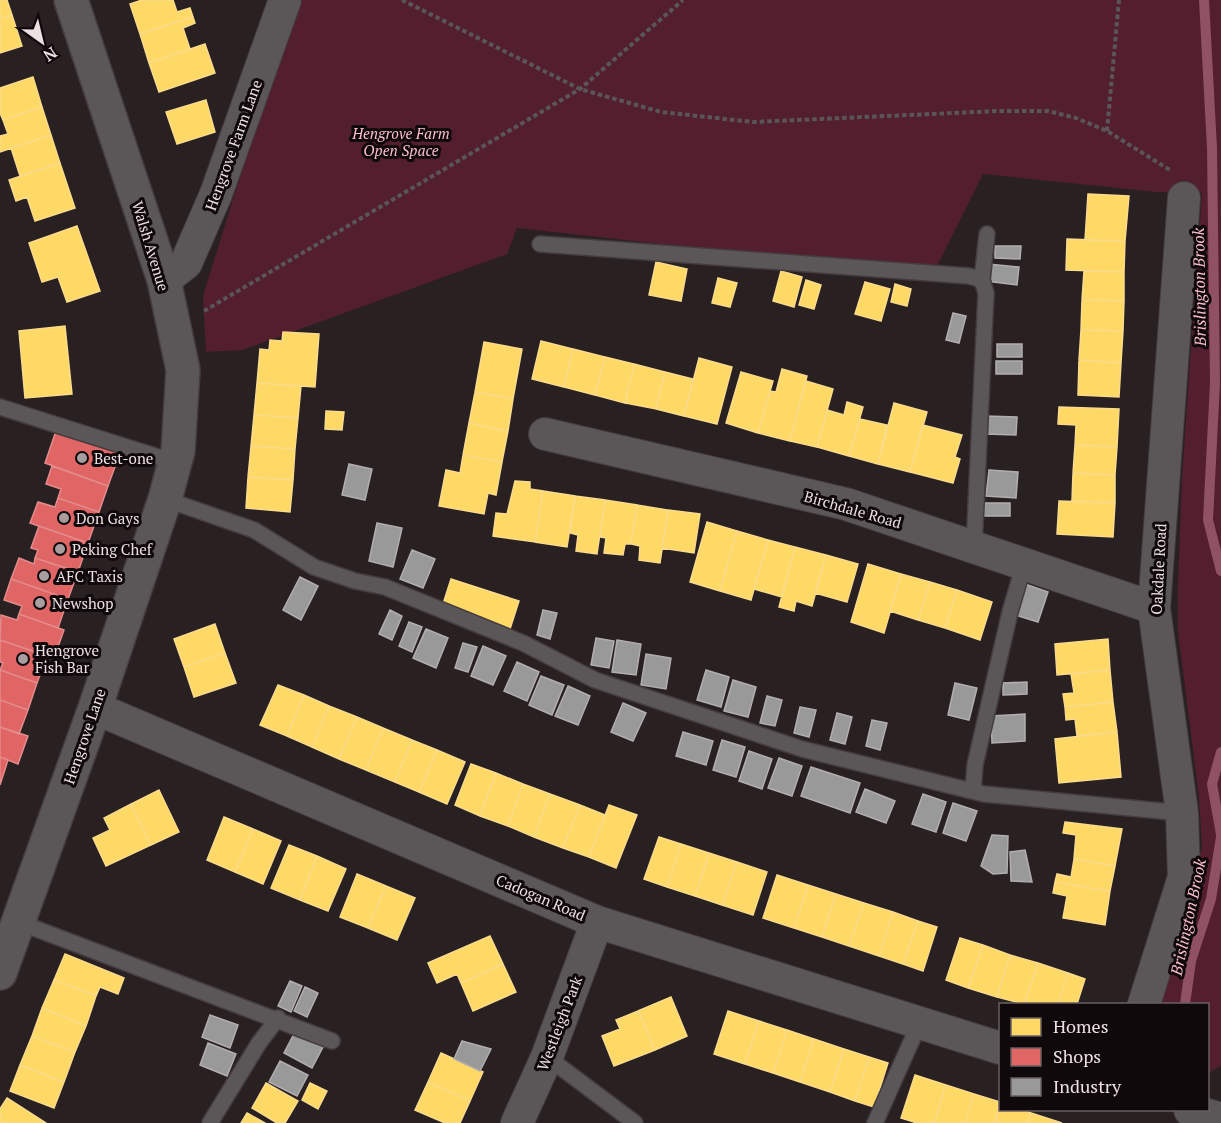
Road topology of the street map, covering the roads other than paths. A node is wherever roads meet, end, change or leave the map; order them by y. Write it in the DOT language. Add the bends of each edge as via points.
graph roads {
  1 [pos="71,0"];
  2 [pos="285,0"];
  3 [pos="1184,203"];
  4 [pos="987,234"];
  5 [pos="540,244"];
  6 [pos="164,280"];
  7 [pos="982,280"];
  8 [pos="0,407"];
  9 [pos="545,434"];
  10 [pos="174,462"];
  11 [pos="165,499"];
  12 [pos="974,547"];
  13 [pos="1024,564"];
  14 [pos="1154,608"];
  15 [pos="95,708"];
  16 [pos="973,791"];
  17 [pos="1182,813"];
  18 [pos="18,922"];
  19 [pos="597,922"];
  20 [pos="1,969"];
  21 [pos="1145,1003"];
  22 [pos="278,1018"];
  23 [pos="920,1022"];
  24 [pos="332,1041"];
  25 [pos="999,1048"];
  26 [pos="547,1056"];
  27 [pos="1193,1111"];
  28 [pos="1221,1119"];
  29 [pos="210,1123"];
  30 [pos="517,1123"];
  31 [pos="634,1123"];
  32 [pos="875,1123"];
  1 -- 6 [label="street, Walsh Avenue"];
  2 -- 6 [label="street, Hengrove Farm Lane" via="216,194 186,263"];
  3 -- 14 [label="street, Oakdale Road"];
  4 -- 7 [label="lane"];
  5 -- 7 [label="lane"];
  6 -- 10 [label="street, Walsh Avenue" via="183,370"];
  7 -- 12 [label="lane" via="986,293"];
  8 -- 10 [label="lane"];
  9 -- 12 [label="street, Birchdale Road" via="846,504"];
  10 -- 11 [label="street, Walsh Avenue"];
  11 -- 15 [label="street, Hengrove Lane"];
  11 -- 16 [label="lane" via="254,530 314,567 385,587 523,643 595,680 802,749"];
  12 -- 13 [label="street, Birchdale Road"];
  13 -- 14 [label="street, Birchdale Road"];
  13 -- 16 [label="lane" via="977,754"];
  14 -- 17 [label="street, Oakdale Road"];
  15 -- 18 [label="street, Hengrove Lane"];
  15 -- 19 [label="street, Cadogan Road"];
  16 -- 17 [label="lane"];
  17 -- 21 [label="street, Oakdale Road" via="1184,877"];
  18 -- 20 [label="street, Hengrove Lane"];
  18 -- 22 [label="lane"];
  19 -- 23 [label="street, Cadogan Road"];
  19 -- 26 [label="street, Westleigh Park"];
  22 -- 24 [label="lane"];
  22 -- 29 [label="lane"];
  23 -- 25 [label="street, Cadogan Road"];
  23 -- 32 [label="lane"];
  26 -- 30 [label="street, Westleigh Park"];
  26 -- 31 [label="lane"];
  27 -- 28 [label="street"];
}
